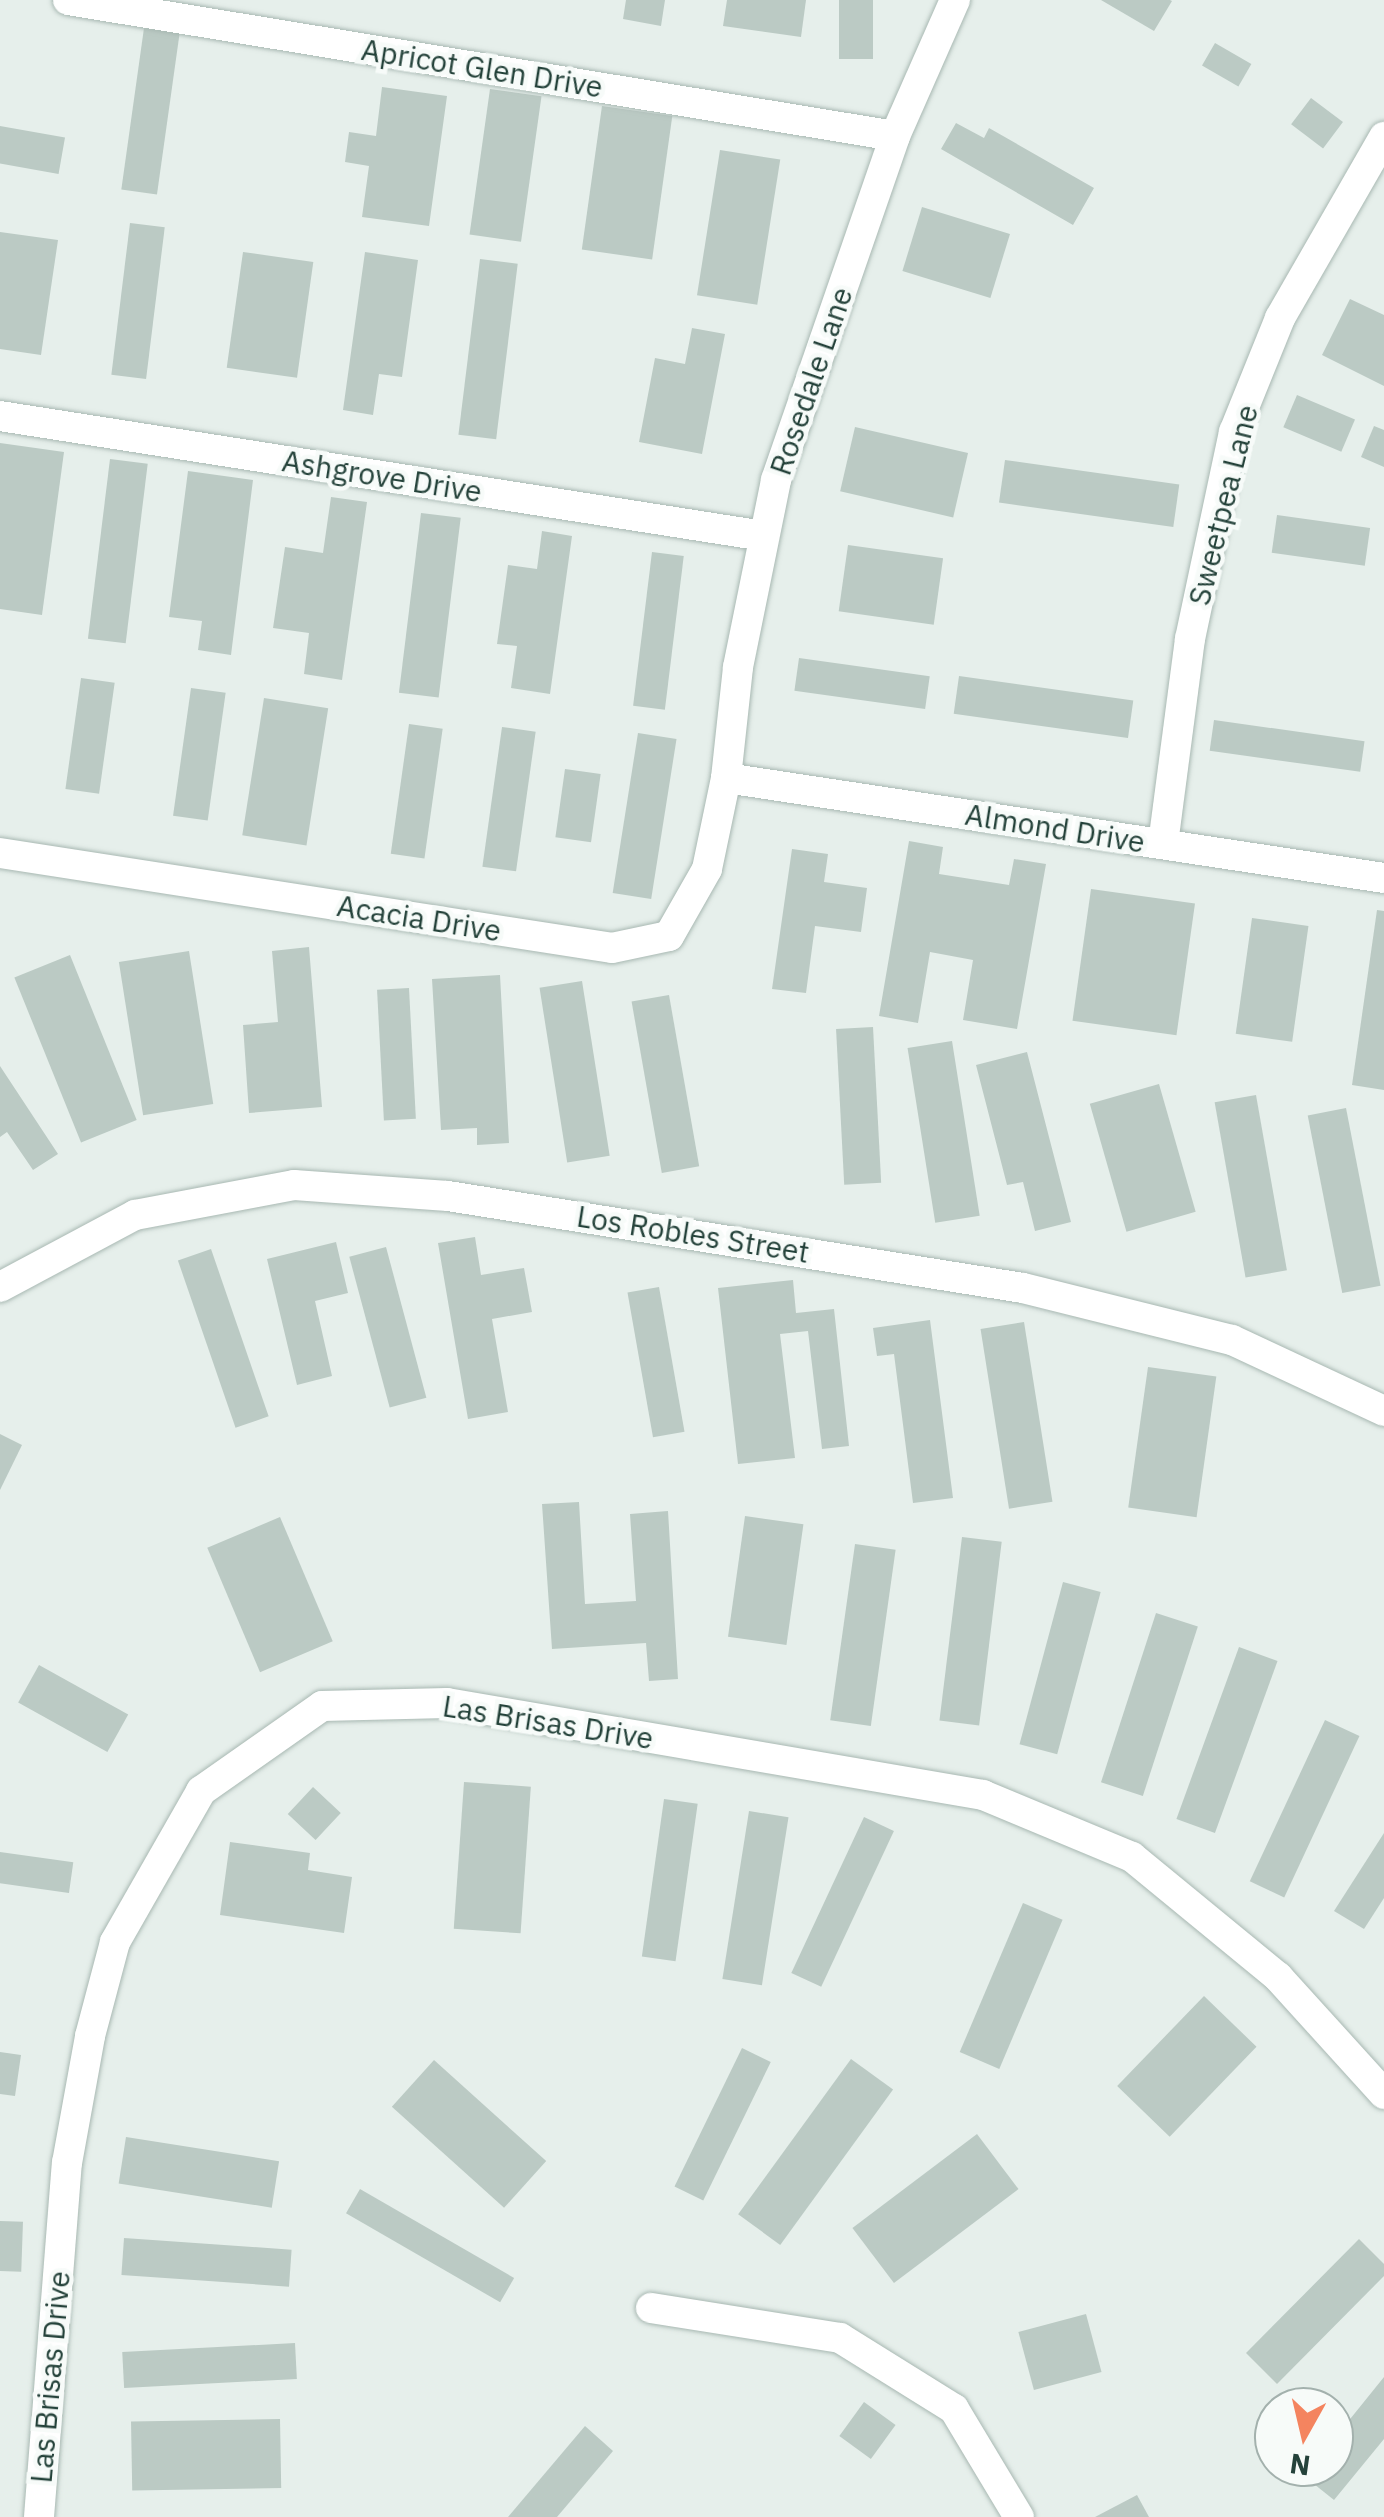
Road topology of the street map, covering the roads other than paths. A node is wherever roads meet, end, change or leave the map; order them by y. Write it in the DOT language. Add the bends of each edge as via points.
graph roads {
  1 [pos="68,0"];
  2 [pos="955,0"];
  3 [pos="895,136"];
  4 [pos="1384,137"];
  5 [pos="0,416"];
  6 [pos="764,536"];
  7 [pos="726,778"];
  8 [pos="1164,844"];
  9 [pos="0,852"];
  10 [pos="1384,878"];
  11 [pos="0,1287"];
  12 [pos="1384,1410"];
  13 [pos="1384,2094"];
  14 [pos="651,2308"];
  15 [pos="38,2517"];
  16 [pos="1018,2517"];
  1 -- 3 [label="street, Apricot Glen Drive"];
  2 -- 3 [label="street, Rosedale Lane"];
  3 -- 6 [label="street, Rosedale Lane" via="776,480"];
  4 -- 8 [label="street, Sweetpea Lane" via="1280,318 1234,432 1190,640"];
  5 -- 6 [label="street, Ashgrove Drive"];
  6 -- 7 [label="street, Rosedale Lane" via="738,667"];
  7 -- 8 [label="street, Almond Drive"];
  7 -- 9 [label="street, Acacia Drive" via="707,869 669,936 612,948"];
  8 -- 10 [label="street, Almond Drive"];
  11 -- 12 [label="street, Los Robles Street" via="135,1215 294,1185 448,1196 1023,1288 1232,1340"];
  13 -- 15 [label="street, Las Brisas Drive" via="1278,1977 1132,1858 983,1795 446,1703 322,1706 201,1792 115,1942 67,2163"];
  14 -- 16 [label="street" via="840,2338 954,2409"];
}
